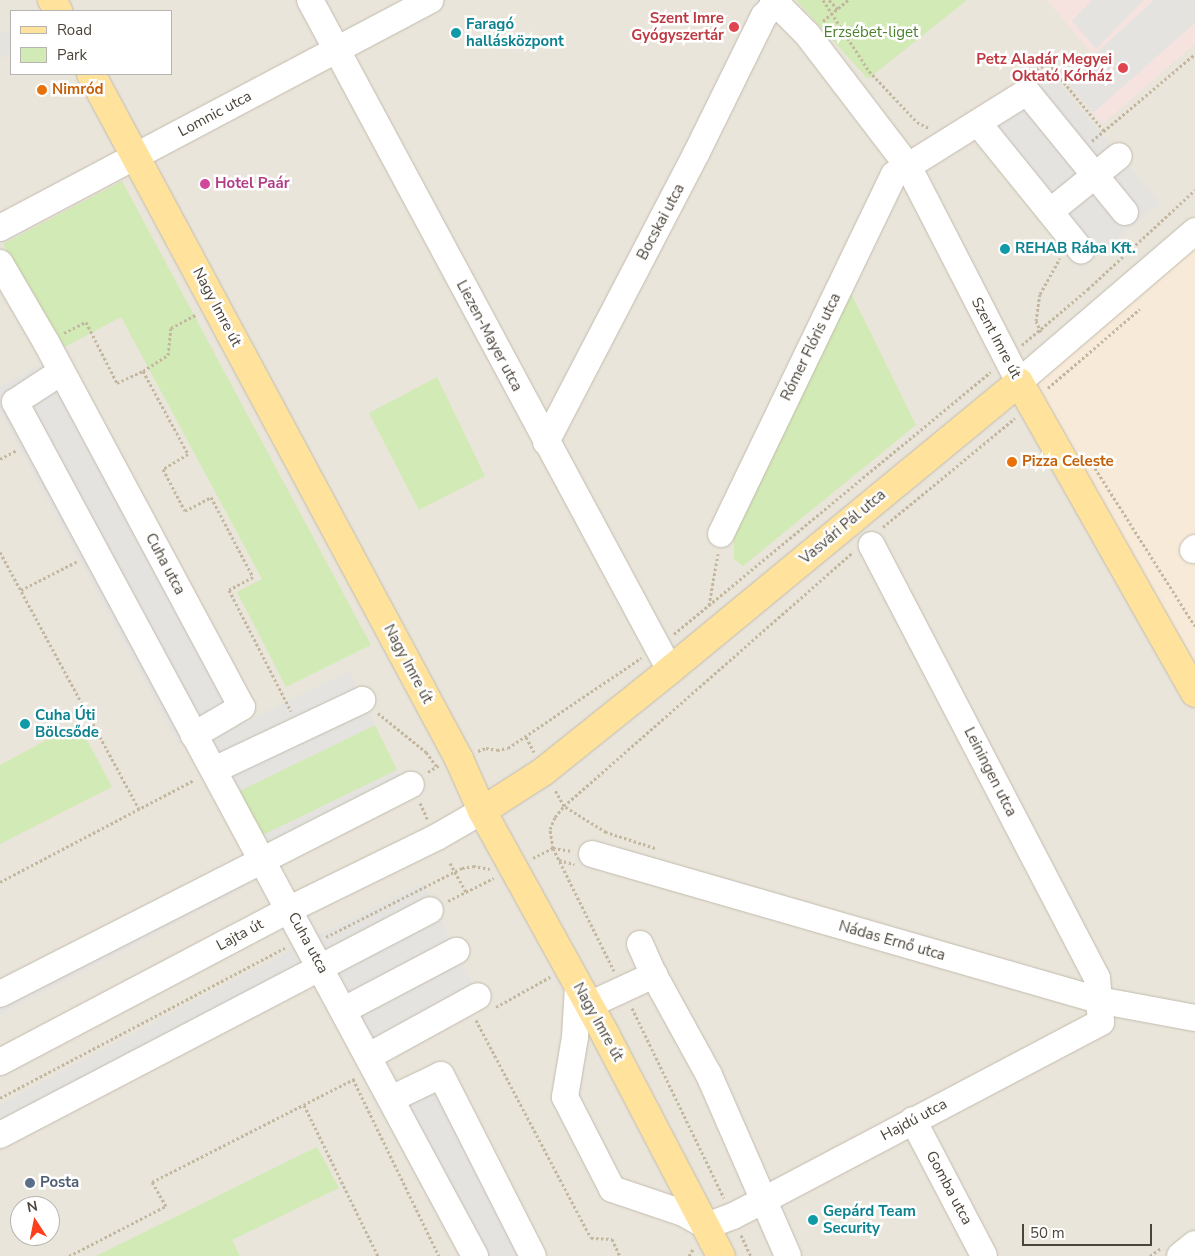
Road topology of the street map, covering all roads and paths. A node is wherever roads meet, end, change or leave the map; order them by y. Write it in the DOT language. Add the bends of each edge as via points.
graph roads {
  1 [pos="310,0"];
  2 [pos="430,0"];
  3 [pos="823,0"];
  4 [pos="829,0"];
  5 [pos="848,0"];
  6 [pos="775,1"];
  7 [pos="838,9"];
  8 [pos="833,12"];
  9 [pos="807,34"];
  10 [pos="336,50"];
  11 [pos="1195,54"];
  12 [pos="93,75"];
  13 [pos="969,128"];
  14 [pos="1078,154"];
  15 [pos="136,156"];
  16 [pos="1119,156"];
  17 [pos="908,166"];
  18 [pos="1095,175"];
  19 [pos="1195,190"];
  20 [pos="1051,211"];
  21 [pos="1125,212"];
  22 [pos="0,228"];
  23 [pos="1195,231"];
  24 [pos="1076,244"];
  25 [pos="0,263"];
  26 [pos="216,304"];
  27 [pos="1143,307"];
  28 [pos="1040,331"];
  29 [pos="46,342"];
  30 [pos="143,371"];
  31 [pos="61,372"];
  32 [pos="1025,384"];
  33 [pos="546,442"];
  34 [pos="1092,463"];
  35 [pos="721,534"];
  36 [pos="867,543"];
  37 [pos="0,552"];
  38 [pos="96,553"];
  39 [pos="20,590"];
  40 [pos="709,605"];
  41 [pos="1195,626"];
  42 [pos="664,659"];
  43 [pos="1195,693"];
  44 [pos="362,700"];
  45 [pos="300,730"];
  46 [pos="194,735"];
  47 [pos="526,737"];
  48 [pos="532,747"];
  49 [pos="486,748"];
  50 [pos="436,766"];
  51 [pos="214,770"];
  52 [pos="411,785"];
  53 [pos="558,794"];
  54 [pos="564,806"];
  55 [pos="138,809"];
  56 [pos="482,811"];
  57 [pos="553,848"];
  58 [pos="546,851"];
  59 [pos="592,854"];
  60 [pos="263,860"];
  61 [pos="450,863"];
  62 [pos="501,874"];
  63 [pos="446,875"];
  64 [pos="0,882"];
  65 [pos="466,892"];
  66 [pos="290,910"];
  67 [pos="430,910"];
  68 [pos="640,944"];
  69 [pos="456,951"];
  70 [pos="300,956"];
  71 [pos="654,976"];
  72 [pos="574,988"];
  73 [pos="623,989"];
  74 [pos="0,994"];
  75 [pos="1098,1000"];
  76 [pos="484,1007"];
  77 [pos="344,1010"];
  78 [pos="1195,1018"];
  79 [pos="0,1062"];
  80 [pos="362,1069"];
  81 [pos="0,1098"];
  82 [pos="391,1099"];
  83 [pos="304,1105"];
  84 [pos="913,1120"];
  85 [pos="0,1135"];
  86 [pos="764,1200"];
  87 [pos="732,1216"];
  88 [pos="706,1226"];
  89 [pos="1195,1244"];
  90 [pos="69,1256"];
  91 [pos="378,1256"];
  92 [pos="439,1256"];
  93 [pos="475,1256"];
  94 [pos="533,1256"];
  95 [pos="620,1256"];
  96 [pos="721,1256"];
  97 [pos="751,1256"];
  98 [pos="788,1256"];
  99 [pos="984,1256"];
  100 [pos="1180,1256"];
  1 -- 10 [label="street, Liezen-Mayer utca"];
  2 -- 10 [label="street, Lomnic utca"];
  3 -- 8 [label="path"];
  4 -- 7 [label="path"];
  5 -- 7 [label="path"];
  6 -- 9 [label="street, Szent Imre út"];
  6 -- 33 [label="street, Bocskai utca" via="764,16"];
  7 -- 8 [label="path"];
  8 -- 9 [label="path"];
  8 -- 13 [label="path" via="869,71 917,122 931,129"];
  9 -- 17 [label="street, Szent Imre út"];
  10 -- 15 [label="street, Lomnic utca"];
  10 -- 33 [label="street, Liezen-Mayer utca"];
  11 -- 14 [label="path"];
  12 -- 15 [label="main road, Nagy Imre út"];
  13 -- 14 [label="street, Rómer Flóris utca" via="1027,92"];
  13 -- 17 [label="street, Rómer Flóris utca"];
  13 -- 20 [label="street"];
  14 -- 18 [label="street"];
  15 -- 22 [label="street, Lomnic utca"];
  15 -- 26 [label="main road, Nagy Imre út"];
  16 -- 18 [label="street"];
  17 -- 32 [label="street, Szent Imre út"];
  17 -- 35 [label="street, Rómer Flóris utca" via="890,181"];
  18 -- 20 [label="street"];
  18 -- 21 [label="street"];
  19 -- 28 [label="path"];
  20 -- 24 [label="street"];
  23 -- 32 [label="street, Vasvári Pál utca"];
  24 -- 28 [label="path" via="1040,294 1036,321"];
  25 -- 29 [label="street, Cuha utca"];
  26 -- 30 [label="path" via="171,328 168,355"];
  26 -- 56 [label="main road, Nagy Imre út" via="459,758"];
  27 -- 32 [label="path" via="1068,372"];
  28 -- 32 [label="path"];
  29 -- 30 [label="path" via="86,322 117,383"];
  29 -- 31 [label="street, Cuha utca"];
  30 -- 45 [label="path" via="188,454 163,469 185,511 212,497 253,577 229,590"];
  31 -- 38 [label="street, Cuha utca" via="15,402"];
  31 -- 46 [label="street, Cuha utca" via="242,707"];
  32 -- 36 [label="path"];
  32 -- 40 [label="path"];
  32 -- 42 [label="main road, Vasvári Pál utca"];
  32 -- 43 [label="main road, Szent Imre út" via="1159,634"];
  33 -- 42 [label="street, Liezen-Mayer utca"];
  34 -- 41 [label="path"];
  35 -- 40 [label="path"];
  36 -- 54 [label="path"];
  36 -- 75 [label="street, Leiningen utca" via="1097,978"];
  37 -- 39 [label="path"];
  38 -- 39 [label="path"];
  38 -- 46 [label="street, Cuha utca"];
  39 -- 55 [label="path"];
  40 -- 42 [label="path"];
  42 -- 47 [label="path"];
  42 -- 56 [label="main road, Vasvári Pál utca" via="544,771"];
  44 -- 45 [label="street"];
  44 -- 50 [label="path" via="426,752"];
  45 -- 51 [label="street"];
  46 -- 51 [label="street, Cuha utca"];
  47 -- 48 [label="path"];
  47 -- 49 [label="path" via="508,748"];
  51 -- 55 [label="path"];
  51 -- 60 [label="street, Cuha utca"];
  52 -- 60 [label="street"];
  53 -- 54 [label="path"];
  54 -- 57 [label="path" via="550,829"];
  55 -- 64 [label="path"];
  56 -- 66 [label="street, Lajta út"];
  56 -- 72 [label="main road, Nagy Imre út"];
  57 -- 58 [label="path"];
  57 -- 73 [label="path"];
  59 -- 75 [label="street, Nádas Ernő utca"];
  60 -- 66 [label="street, Cuha utca"];
  60 -- 74 [label="street"];
  61 -- 65 [label="path"];
  62 -- 65 [label="path"];
  63 -- 70 [label="path"];
  65 -- 67 [label="path"];
  66 -- 70 [label="street, Cuha utca"];
  66 -- 79 [label="street, Lajta út"];
  67 -- 70 [label="street"];
  68 -- 71 [label="street"];
  69 -- 77 [label="street"];
  70 -- 77 [label="street, Cuha utca"];
  70 -- 81 [label="path"];
  70 -- 85 [label="street"];
  71 -- 73 [label="street"];
  71 -- 86 [label="street" via="709,1075"];
  72 -- 73 [label="street"];
  72 -- 76 [label="path"];
  72 -- 88 [label="main road, Nagy Imre út"];
  72 -- 88 [label="street" via="575,1037 565,1097 612,1190 683,1213"];
  73 -- 87 [label="path"];
  75 -- 78 [label="street, Nádas Ernő utca"];
  75 -- 84 [label="street, Hajdú utca" via="1101,1022"];
  76 -- 80 [label="street"];
  76 -- 95 [label="path" via="476,1018 591,1238 612,1239"];
  77 -- 80 [label="street, Cuha utca"];
  80 -- 82 [label="street, Cuha utca"];
  80 -- 83 [label="path"];
  80 -- 92 [label="path"];
  82 -- 93 [label="street, Cuha utca"];
  82 -- 94 [label="street" via="441,1075"];
  83 -- 90 [label="path" via="152,1182 166,1206"];
  83 -- 91 [label="path"];
  84 -- 86 [label="street, Hajdú utca"];
  84 -- 99 [label="street, Gomba utca"];
  86 -- 87 [label="street, Hajdú utca"];
  86 -- 98 [label="street"];
  87 -- 88 [label="street, Hajdú utca"];
  87 -- 97 [label="path"];
  88 -- 96 [label="main road, Nagy Imre út"];
  89 -- 100 [label="street"];
}
